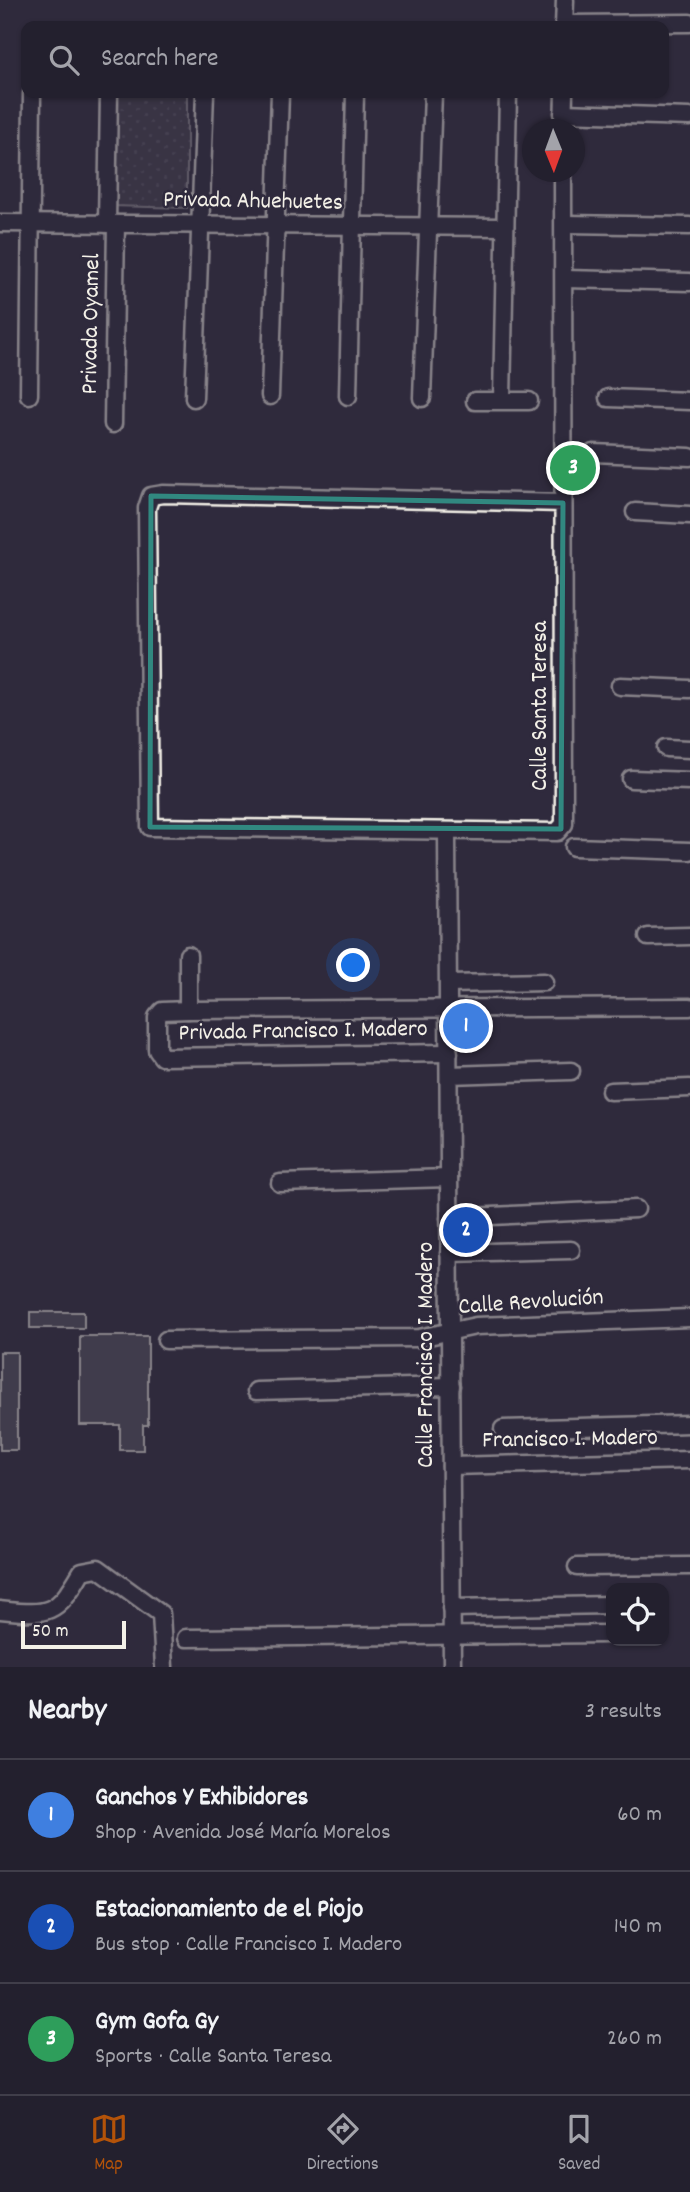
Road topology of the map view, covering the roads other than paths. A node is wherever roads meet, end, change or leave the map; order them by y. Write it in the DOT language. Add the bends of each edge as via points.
graph roads {
  1 [pos="565,0"];
  2 [pos="564,21"];
  3 [pos="669,23"];
  4 [pos="690,23"];
  5 [pos="32,98"];
  6 [pos="109,98"];
  7 [pos="205,98"];
  8 [pos="280,98"];
  9 [pos="355,98"];
  10 [pos="433,98"];
  11 [pos="508,98"];
  12 [pos="564,98"];
  13 [pos="690,117"];
  14 [pos="563,119"];
  15 [pos="585,120"];
  16 [pos="564,182"];
  17 [pos="0,223"];
  18 [pos="32,223"];
  19 [pos="111,224"];
  20 [pos="566,224"];
  21 [pos="199,225"];
  22 [pos="276,226"];
  23 [pos="352,226"];
  24 [pos="430,226"];
  25 [pos="690,226"];
  26 [pos="505,227"];
  27 [pos="565,279"];
  28 [pos="690,282"];
  29 [pos="29,395"];
  30 [pos="270,396"];
  31 [pos="348,396"];
  32 [pos="194,398"];
  33 [pos="422,398"];
  34 [pos="608,398"];
  35 [pos="502,400"];
  36 [pos="475,401"];
  37 [pos="529,401"];
  38 [pos="690,401"];
  39 [pos="113,424"];
  40 [pos="593,453"];
  41 [pos="690,457"];
  42 [pos="563,503"];
  43 [pos="635,512"];
  44 [pos="690,515"];
  45 [pos="620,686"];
  46 [pos="690,689"];
  47 [pos="666,748"];
  48 [pos="690,749"];
  49 [pos="631,779"];
  50 [pos="690,781"];
  51 [pos="447,832"];
  52 [pos="574,847"];
  53 [pos="690,851"];
  54 [pos="690,936"];
  55 [pos="648,937"];
  56 [pos="188,955"];
  57 [pos="544,982"];
  58 [pos="449,984"];
  59 [pos="690,1007"];
  60 [pos="188,1010"];
  61 [pos="449,1010"];
  62 [pos="449,1053"];
  63 [pos="571,1070"];
  64 [pos="449,1075"];
  65 [pos="690,1088"];
  66 [pos="610,1091"];
  67 [pos="449,1178"];
  68 [pos="280,1183"];
  69 [pos="636,1209"];
  70 [pos="449,1218"];
  71 [pos="571,1250"];
  72 [pos="449,1254"];
  73 [pos="690,1318"];
  74 [pos="450,1331"];
  75 [pos="166,1340"];
  76 [pos="451,1386"];
  77 [pos="256,1391"];
  78 [pos="690,1423"];
  79 [pos="503,1429"];
  80 [pos="690,1460"];
  81 [pos="451,1466"];
  82 [pos="690,1566"];
  83 [pos="577,1567"];
  84 [pos="606,1605"];
  85 [pos="452,1608"];
  86 [pos="0,1610"];
  87 [pos="606,1634"];
  88 [pos="452,1636"];
  89 [pos="186,1638"];
  90 [pos="164,1667"];
  91 [pos="452,1667"];
  1 -- 2 [label="street"];
  3 -- 4 [label="street"];
  5 -- 18 [label="street"];
  6 -- 19 [label="street, Privada Oyamel"];
  7 -- 21 [label="street"];
  8 -- 22 [label="street"];
  9 -- 23 [label="street"];
  10 -- 24 [label="street"];
  11 -- 26 [label="street"];
  12 -- 14 [label="street"];
  13 -- 15 [label="street"];
  16 -- 20 [label="street, Calle Santa Teresa"];
  17 -- 18 [label="street, Privada Ahuehuetes"];
  18 -- 19 [label="street, Privada Ahuehuetes"];
  18 -- 29 [label="street"];
  19 -- 21 [label="street, Privada Ahuehuetes"];
  19 -- 39 [label="street, Privada Oyamel"];
  20 -- 25 [label="street"];
  20 -- 27 [label="street, Calle Santa Teresa"];
  21 -- 22 [label="street, Privada Ahuehuetes"];
  21 -- 32 [label="street"];
  22 -- 23 [label="street, Privada Ahuehuetes"];
  22 -- 30 [label="street"];
  23 -- 24 [label="street, Privada Ahuehuetes"];
  23 -- 31 [label="street"];
  24 -- 26 [label="street, Privada Ahuehuetes"];
  24 -- 33 [label="street"];
  26 -- 35 [label="street"];
  27 -- 28 [label="street"];
  27 -- 42 [label="street, Calle Santa Teresa"];
  34 -- 38 [label="street"];
  35 -- 36 [label="street"];
  35 -- 37 [label="street"];
  40 -- 41 [label="street"];
  42 -- 51 [label="street, Calle Santa Teresa" via="564,824 557,832"];
  42 -- 51 [label="street, Calle Santa Teresa" via="151,496 147,508 150,827"];
  43 -- 44 [label="street"];
  45 -- 46 [label="street"];
  47 -- 48 [label="street"];
  49 -- 50 [label="street"];
  51 -- 58 [label="street, Calle Francisco I. Madero"];
  52 -- 53 [label="street"];
  54 -- 55 [label="street"];
  56 -- 60 [label="street"];
  57 -- 58 [label="street"];
  58 -- 61 [label="street, Calle Francisco I. Madero"];
  59 -- 61 [label="street"];
  60 -- 61 [label="street"];
  60 -- 62 [label="street, Privada Francisco I. Madero" via="158,1013 158,1055"];
  61 -- 62 [label="street, Calle Francisco I. Madero"];
  62 -- 64 [label="street, Calle Francisco I. Madero"];
  63 -- 64 [label="street"];
  64 -- 67 [label="street, Calle Francisco I. Madero"];
  65 -- 66 [label="street"];
  67 -- 68 [label="street"];
  67 -- 70 [label="street, Calle Francisco I. Madero"];
  69 -- 70 [label="street"];
  70 -- 72 [label="street, Calle Francisco I. Madero"];
  71 -- 72 [label="street"];
  72 -- 74 [label="street, Calle Francisco I. Madero"];
  73 -- 74 [label="street, Calle Revolución" via="476,1326"];
  74 -- 75 [label="street, Calle Revolución" via="419,1338"];
  74 -- 76 [label="street, Calle Francisco I. Madero"];
  76 -- 77 [label="street"];
  76 -- 81 [label="street, Calle Francisco I. Madero"];
  78 -- 79 [label="street"];
  80 -- 81 [label="street, Francisco I. Madero"];
  81 -- 85 [label="street, Calle Francisco I. Madero"];
  82 -- 83 [label="street"];
  84 -- 85 [label="street"];
  85 -- 88 [label="street, Calle Francisco I. Madero"];
  86 -- 90 [label="street" via="42,1614 66,1598 82,1571 98,1568 161,1614"];
  87 -- 88 [label="street"];
  88 -- 89 [label="street"];
  88 -- 91 [label="street, Calle Francisco I. Madero"];
}
